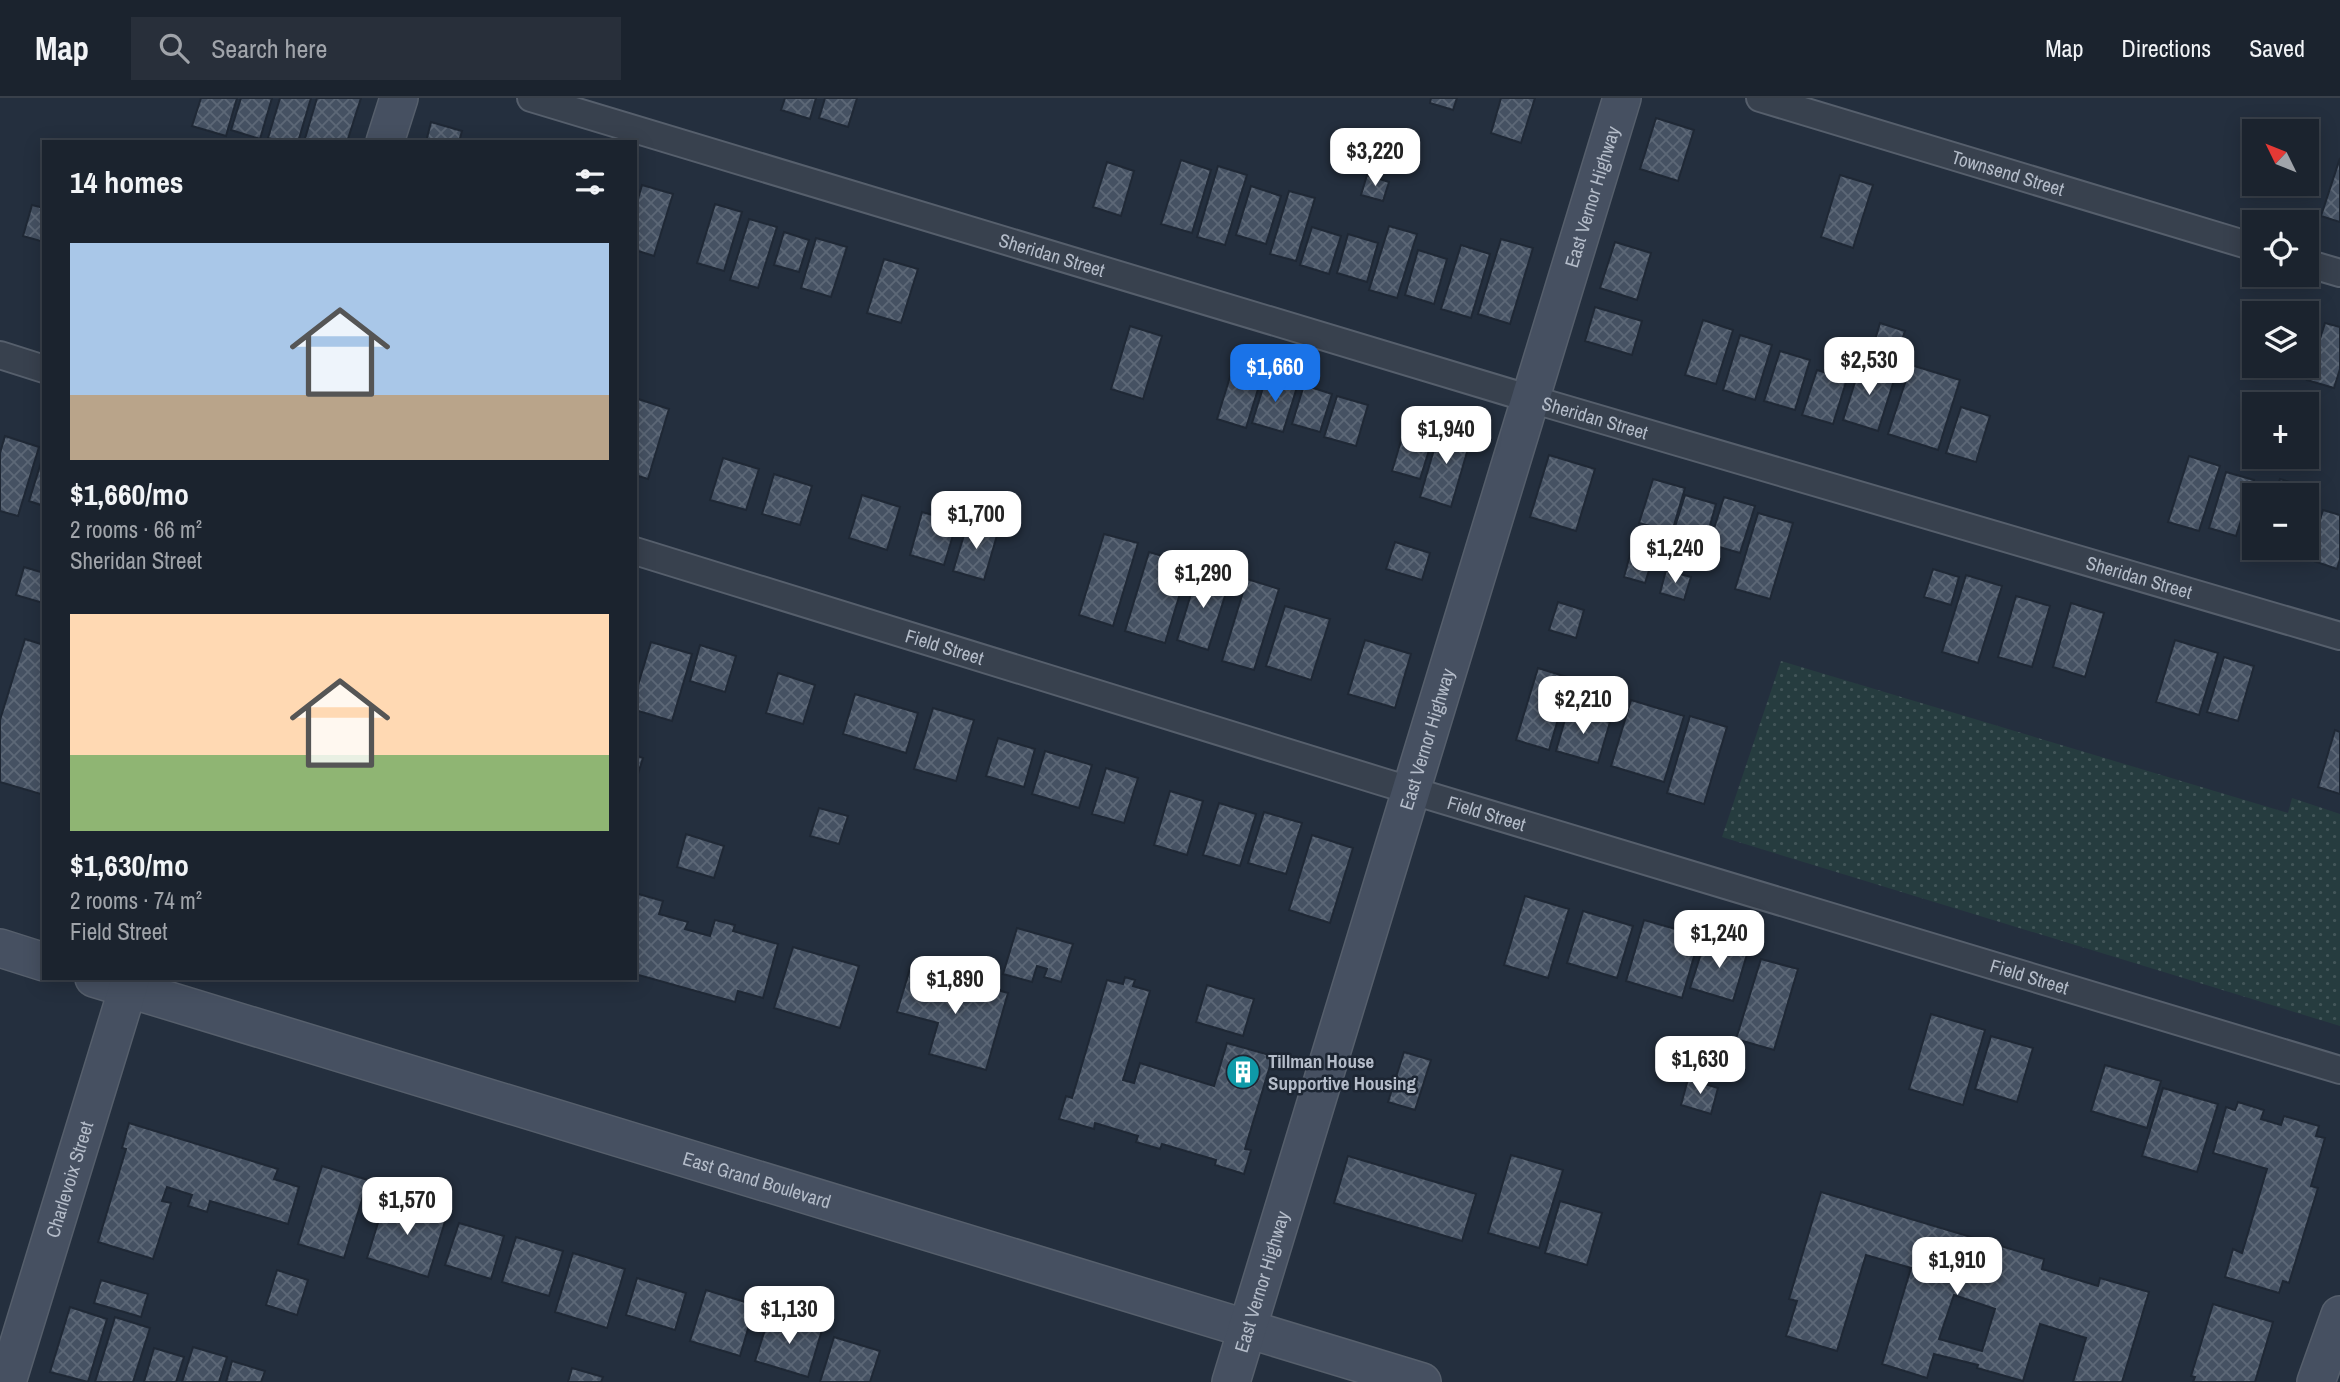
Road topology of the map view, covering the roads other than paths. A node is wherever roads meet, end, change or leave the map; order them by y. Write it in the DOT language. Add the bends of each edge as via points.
graph roads {
  1 [pos="399,98"];
  2 [pos="531,98"];
  3 [pos="1622,98"];
  4 [pos="1760,98"];
  5 [pos="386,140"];
  6 [pos="2242,243"];
  7 [pos="2319,267"];
  8 [pos="2340,273"];
  9 [pos="0,355"];
  10 [pos="42,368"];
  11 [pos="1531,399"];
  12 [pos="637,552"];
  13 [pos="2340,636"];
  14 [pos="1412,791"];
  15 [pos="0,948"];
  16 [pos="42,961"];
  17 [pos="117,982"];
  18 [pos="2340,1070"];
  19 [pos="2340,1315"];
  20 [pos="1246,1330"];
  21 [pos="7,1382"];
  22 [pos="1231,1382"];
  23 [pos="1422,1382"];
  24 [pos="2316,1382"];
  1 -- 5 [label="street"];
  2 -- 11 [label="street, Sheridan Street"];
  3 -- 11 [label="street, East Vernor Highway"];
  4 -- 6 [label="street, Townsend Street"];
  7 -- 8 [label="street"];
  9 -- 10 [label="street"];
  11 -- 13 [label="street, Sheridan Street"];
  11 -- 14 [label="street, East Vernor Highway"];
  12 -- 14 [label="street, Field Street"];
  14 -- 18 [label="street, Field Street"];
  14 -- 20 [label="street, East Vernor Highway"];
  15 -- 16 [label="street"];
  17 -- 20 [label="street, East Grand Boulevard"];
  17 -- 21 [label="street, Charlevoix Street"];
  19 -- 24 [label="street"];
  20 -- 22 [label="street, East Vernor Highway"];
  20 -- 23 [label="street, East Grand Boulevard"];
}
